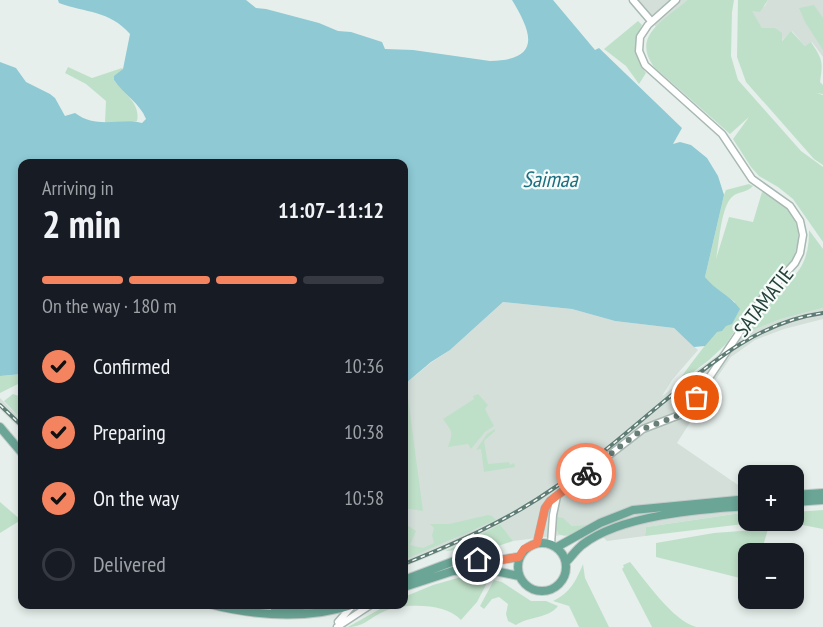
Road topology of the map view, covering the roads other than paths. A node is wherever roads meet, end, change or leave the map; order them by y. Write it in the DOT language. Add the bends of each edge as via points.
graph roads {
  1 [pos="633,0"];
  2 [pos="676,0"];
  3 [pos="651,21"];
  4 [pos="0,427"];
  5 [pos="18,448"];
  6 [pos="823,493"];
  7 [pos="804,494"];
  8 [pos="557,495"];
  9 [pos="738,500"];
  10 [pos="823,500"];
  11 [pos="804,501"];
  12 [pos="738,507"];
  13 [pos="537,543"];
  14 [pos="554,546"];
  15 [pos="519,557"];
  16 [pos="566,562"];
  17 [pos="519,576"];
  18 [pos="408,578"];
  19 [pos="408,586"];
  20 [pos="228,609"];
  21 [pos="332,609"];
  22 [pos="351,609"];
  23 [pos="364,609"];
  24 [pos="335,627"];
  1 -- 3 [label="street"];
  2 -- 3 [label="street, SATAMATIE"];
  3 -- 8 [label="street, SATAMATIE" via="639,44 645,65 722,134 752,179 797,214 803,235 800,253 787,274 762,299 682,414 643,429"];
  4 -- 5 [label="main road"];
  6 -- 7 [label="main road"];
  8 -- 13 [label="street, SATAMATIE" via="545,508"];
  8 -- 14 [label="street"];
  9 -- 14 [label="main road" via="633,510"];
  10 -- 11 [label="main road"];
  12 -- 16 [label="main road" via="633,522 582,545"];
  13 -- 14 [label="main road"];
  13 -- 15 [label="main road" via="524,549"];
  14 -- 16 [label="main road"];
  15 -- 17 [label="main road"];
  15 -- 18 [label="main road" via="457,560"];
  16 -- 17 [label="main road" via="564,578 552,589 529,588"];
  17 -- 19 [label="main road" via="485,569 453,571"];
  20 -- 21 [label="main road" via="279,615"];
  22 -- 24 [label="street"];
  23 -- 24 [label="street"];
}
